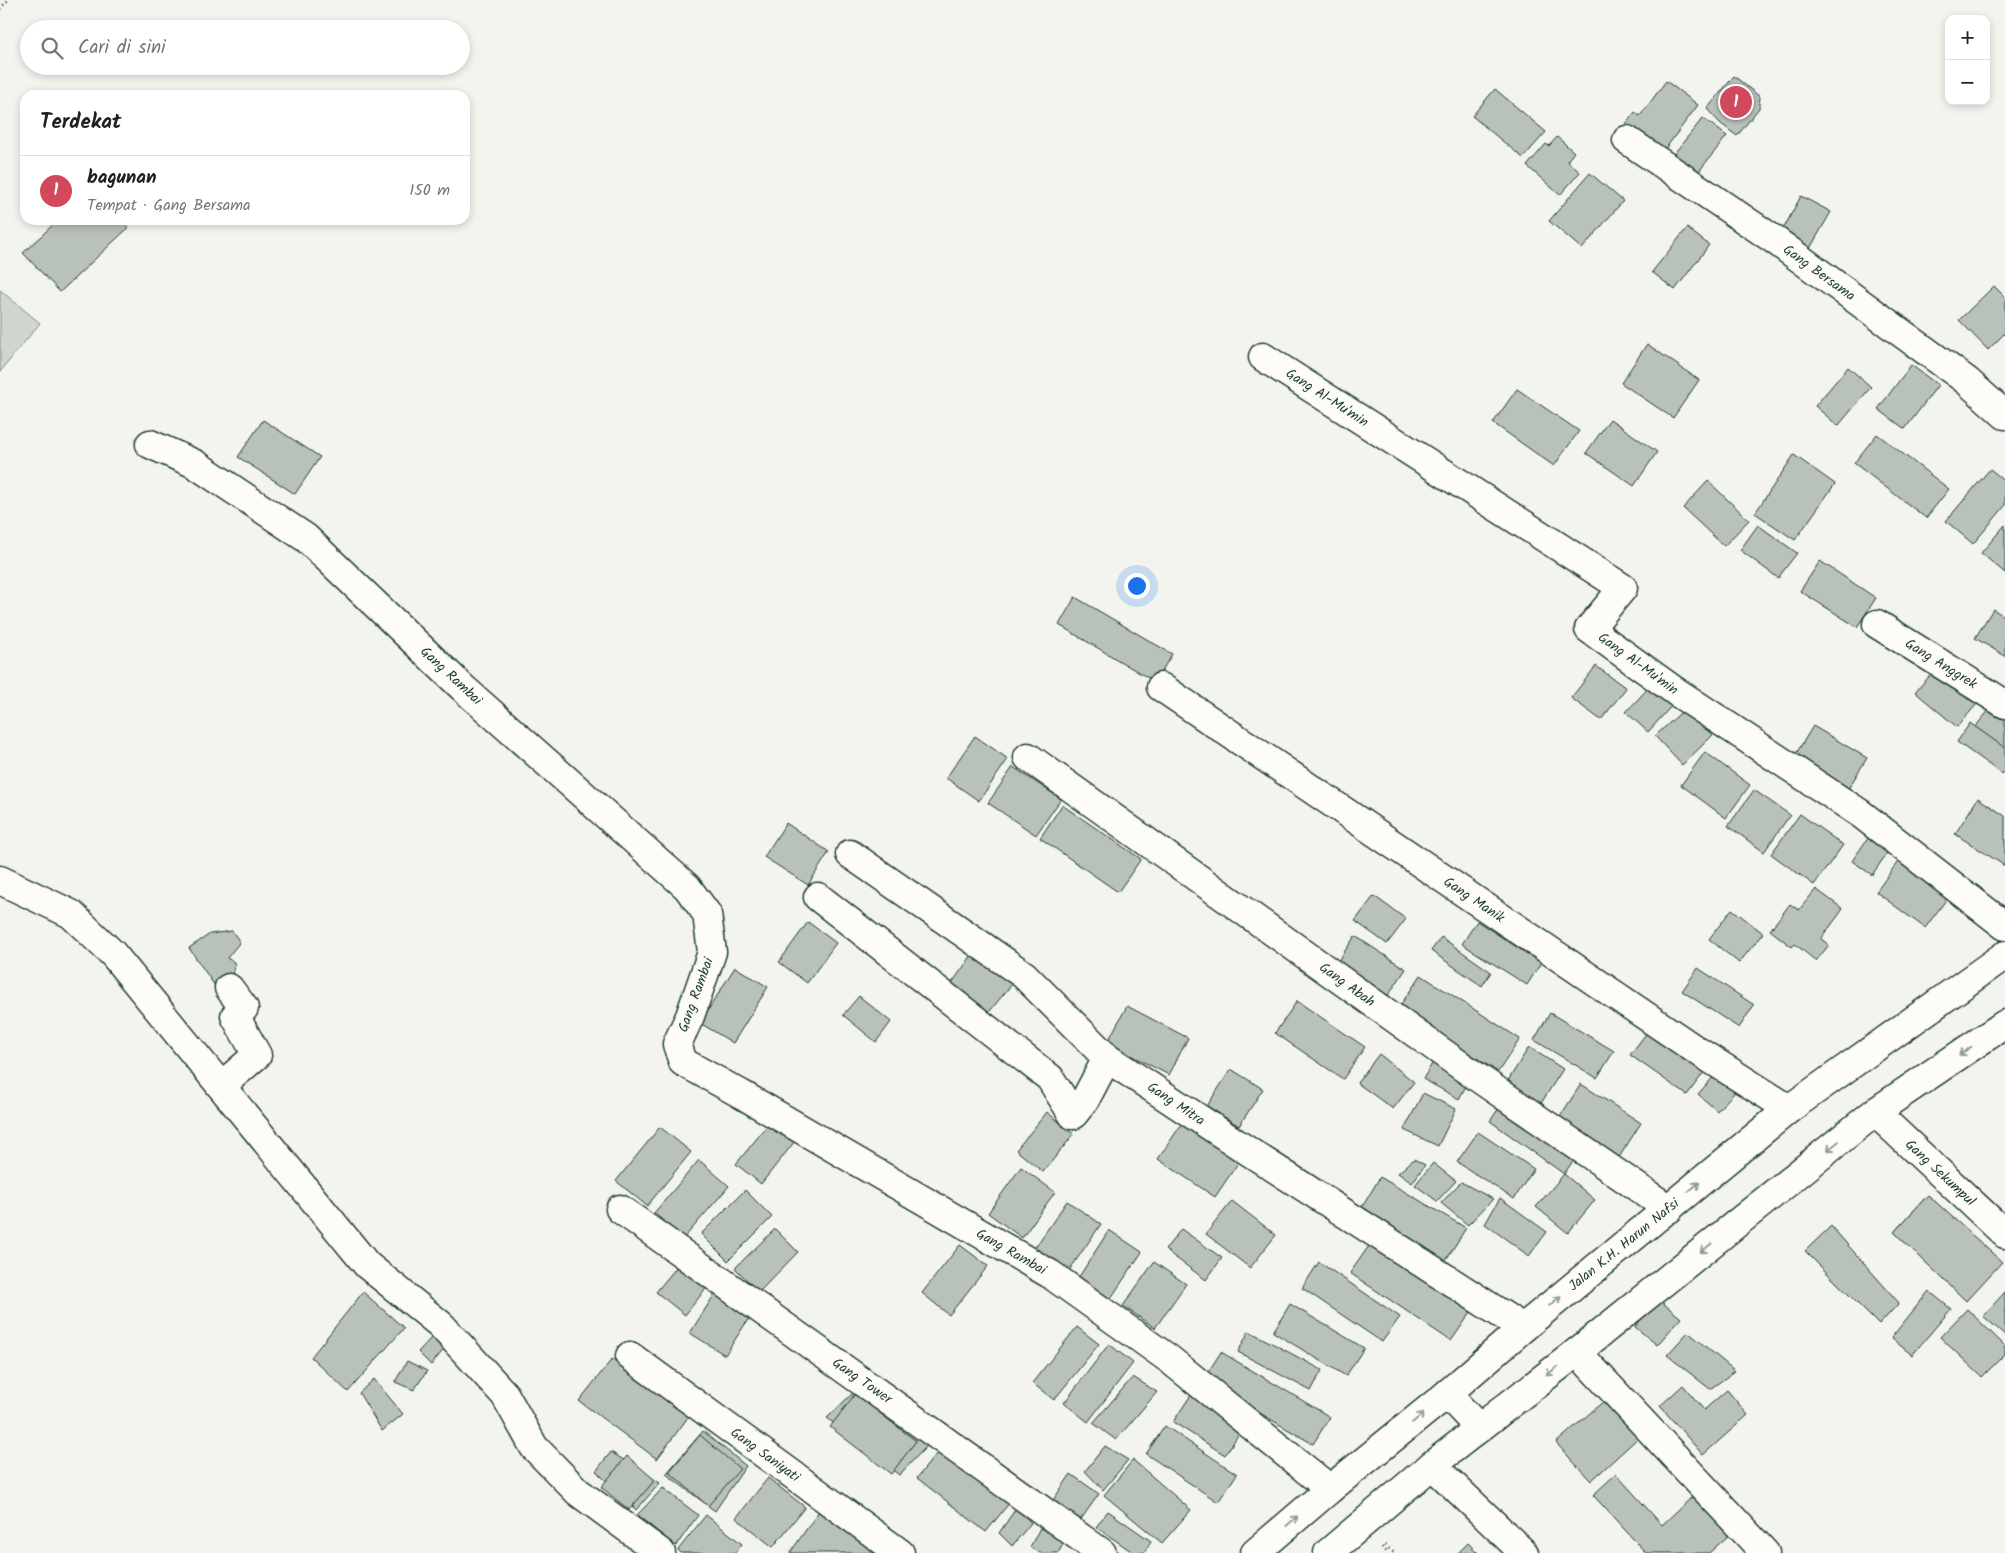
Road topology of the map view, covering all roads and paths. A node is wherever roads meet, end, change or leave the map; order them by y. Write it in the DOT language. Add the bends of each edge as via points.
graph roads {
  1 [pos="8,0"];
  2 [pos="0,9"];
  3 [pos="1627,140"];
  4 [pos="1263,357"];
  5 [pos="2005,415"];
  6 [pos="150,444"];
  7 [pos="1878,624"];
  8 [pos="1161,687"];
  9 [pos="2005,704"];
  10 [pos="1028,756"];
  11 [pos="850,854"];
  12 [pos="0,880"];
  13 [pos="818,897"];
  14 [pos="2005,926"];
  15 [pos="2005,955"];
  16 [pos="229,988"];
  17 [pos="2005,1024"];
  18 [pos="1107,1058"];
  19 [pos="221,1086"];
  20 [pos="1789,1109"];
  21 [pos="1875,1112"];
  22 [pos="620,1209"];
  23 [pos="1669,1209"];
  24 [pos="2005,1234"];
  25 [pos="1523,1328"];
  26 [pos="1577,1352"];
  27 [pos="630,1356"];
  28 [pos="1446,1394"];
  29 [pos="1479,1428"];
  30 [pos="1432,1465"];
  31 [pos="1330,1489"];
  32 [pos="661,1553"];
  33 [pos="900,1553"];
  34 [pos="1102,1553"];
  35 [pos="1256,1553"];
  36 [pos="1328,1553"];
  37 [pos="1524,1553"];
  38 [pos="1765,1553"];
  1 -- 2 [label="path"];
  3 -- 5 [label="street, Gang Bersama" via="1776,242 1967,380"];
  4 -- 14 [label="street, Gang Al-Mu'min" via="1623,588 1589,630 1861,814"];
  6 -- 31 [label="street, Gang Rambai" via="195,464 306,538 463,688 687,887 707,914 712,952 677,1044 683,1062 1050,1274 1169,1359"];
  7 -- 9 [label="street, Gang Anggrek"];
  8 -- 20 [label="street, Gang Manik" via="1685,1043"];
  10 -- 23 [label="street, Gang Abah" via="1474,1075"];
  11 -- 18 [label="street, Gang Mitra" via="1024,974"];
  12 -- 19 [label="street" via="71,914 113,954"];
  13 -- 18 [label="street" via="1050,1078 1073,1115 1085,1100"];
  15 -- 20 [label="street, Jalan K.H. Harun Nafsi"];
  16 -- 19 [label="street" via="244,1008 235,1016 257,1055"];
  17 -- 21 [label="street, one-way"];
  18 -- 25 [label="street, Gang Mitra"];
  19 -- 32 [label="street" via="367,1265 441,1325 505,1395 534,1447 578,1492"];
  23 -- 20 [label="street, Jalan K.H. Harun Nafsi, one-way"];
  21 -- 24 [label="street, Gang Sekumpul"];
  21 -- 26 [label="street, one-way"];
  22 -- 34 [label="street, Gang Tower"];
  25 -- 23 [label="street, Jalan K.H. Harun Nafsi, one-way"];
  25 -- 28 [label="street, Jalan K.H. Harun Nafsi"];
  26 -- 29 [label="street, one-way"];
  26 -- 38 [label="street"];
  27 -- 33 [label="street, Gang Saniyati"];
  28 -- 29 [label="street"];
  31 -- 28 [label="street, Jalan K.H. Harun Nafsi, one-way"];
  29 -- 30 [label="street"];
  30 -- 36 [label="street"];
  30 -- 37 [label="street"];
  35 -- 31 [label="street, Jalan K.H. Harun Nafsi, one-way"];
}
